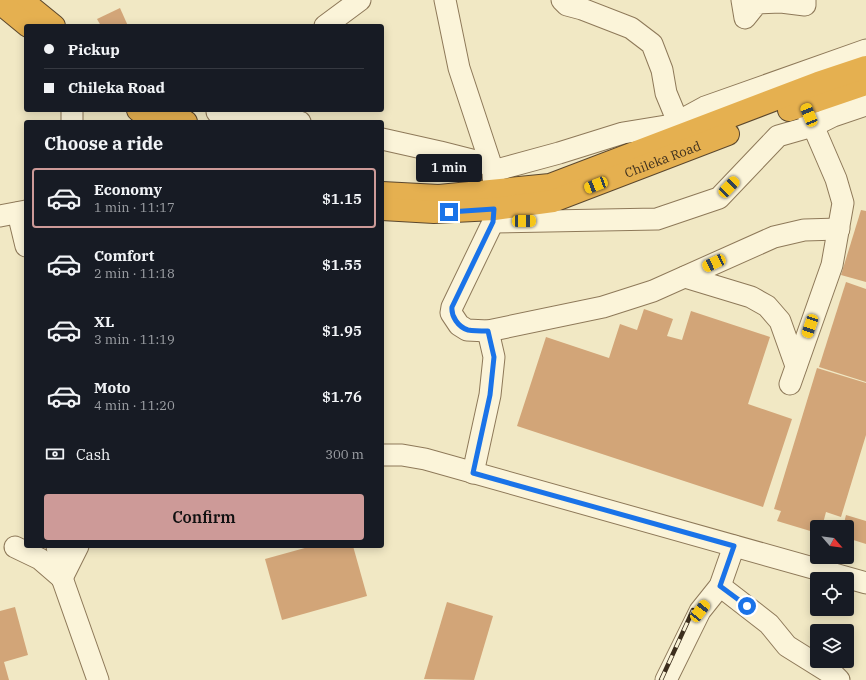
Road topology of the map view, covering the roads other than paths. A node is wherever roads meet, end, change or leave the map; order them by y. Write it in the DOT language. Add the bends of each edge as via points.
graph roads {
  1 [pos="22,0"];
  2 [pos="360,0"];
  3 [pos="444,0"];
  4 [pos="562,0"];
  5 [pos="742,0"];
  6 [pos="805,0"];
  7 [pos="0,3"];
  8 [pos="26,24"];
  9 [pos="52,24"];
  10 [pos="328,24"];
  11 [pos="865,73"];
  12 [pos="804,104"];
  13 [pos="866,104"];
  14 [pos="141,112"];
  15 [pos="171,112"];
  16 [pos="217,112"];
  17 [pos="153,120"];
  18 [pos="183,120"];
  19 [pos="290,120"];
  20 [pos="814,126"];
  21 [pos="681,129"];
  22 [pos="384,139"];
  23 [pos="493,191"];
  24 [pos="384,193"];
  25 [pos="384,209"];
  26 [pos="15,214"];
  27 [pos="839,229"];
  28 [pos="24,240"];
  29 [pos="685,277"];
  30 [pos="488,331"];
  31 [pos="384,455"];
  32 [pos="473,473"];
  33 [pos="734,546"];
  34 [pos="14,547"];
  35 [pos="57,548"];
  36 [pos="77,548"];
  37 [pos="62,578"];
  38 [pos="866,583"];
  39 [pos="720,586"];
  40 [pos="98,680"];
  41 [pos="666,680"];
  42 [pos="839,680"];
  1 -- 9 [label="highway"];
  2 -- 10 [label="street"];
  3 -- 23 [label="street" via="459,68"];
  4 -- 21 [label="street" via="567,5 631,28 652,44 662,70 666,93"];
  5 -- 6 [label="street" via="745,18 757,3 805,5"];
  7 -- 8 [label="highway"];
  11 -- 12 [label="highway, Chileka Road"];
  11 -- 21 [label="highway" via="818,83"];
  12 -- 20 [label="street"];
  12 -- 23 [label="highway, Chileka Road" via="553,201"];
  13 -- 20 [label="street"];
  14 -- 17 [label="highway"];
  15 -- 18 [label="highway"];
  16 -- 19 [label="street"];
  20 -- 23 [label="street" via="778,136 719,198 657,219"];
  20 -- 27 [label="street" via="843,203"];
  21 -- 23 [label="highway" via="550,185"];
  21 -- 23 [label="street" via="672,125 624,133 559,153"];
  22 -- 23 [label="street" via="440,152"];
  23 -- 24 [label="highway" via="439,196"];
  23 -- 25 [label="highway, Chileka Road" via="434,212"];
  23 -- 30 [label="street" via="451,313 459,325 467,330"];
  26 -- 28 [label="street"];
  27 -- 29 [label="street" via="804,230 774,238"];
  27 -- 29 [label="street" via="832,265 793,375 780,321 767,306 751,297"];
  29 -- 30 [label="street" via="653,292 603,307"];
  30 -- 32 [label="street" via="494,357 490,395"];
  31 -- 32 [label="street" via="425,459"];
  32 -- 33 [label="street"];
  33 -- 38 [label="street"];
  33 -- 39 [label="street"];
  34 -- 37 [label="street" via="40,559"];
  35 -- 37 [label="street"];
  36 -- 37 [label="street"];
  37 -- 40 [label="street"];
  39 -- 41 [label="street" via="700,611"];
  39 -- 42 [label="street" via="769,624 786,646"];
}
